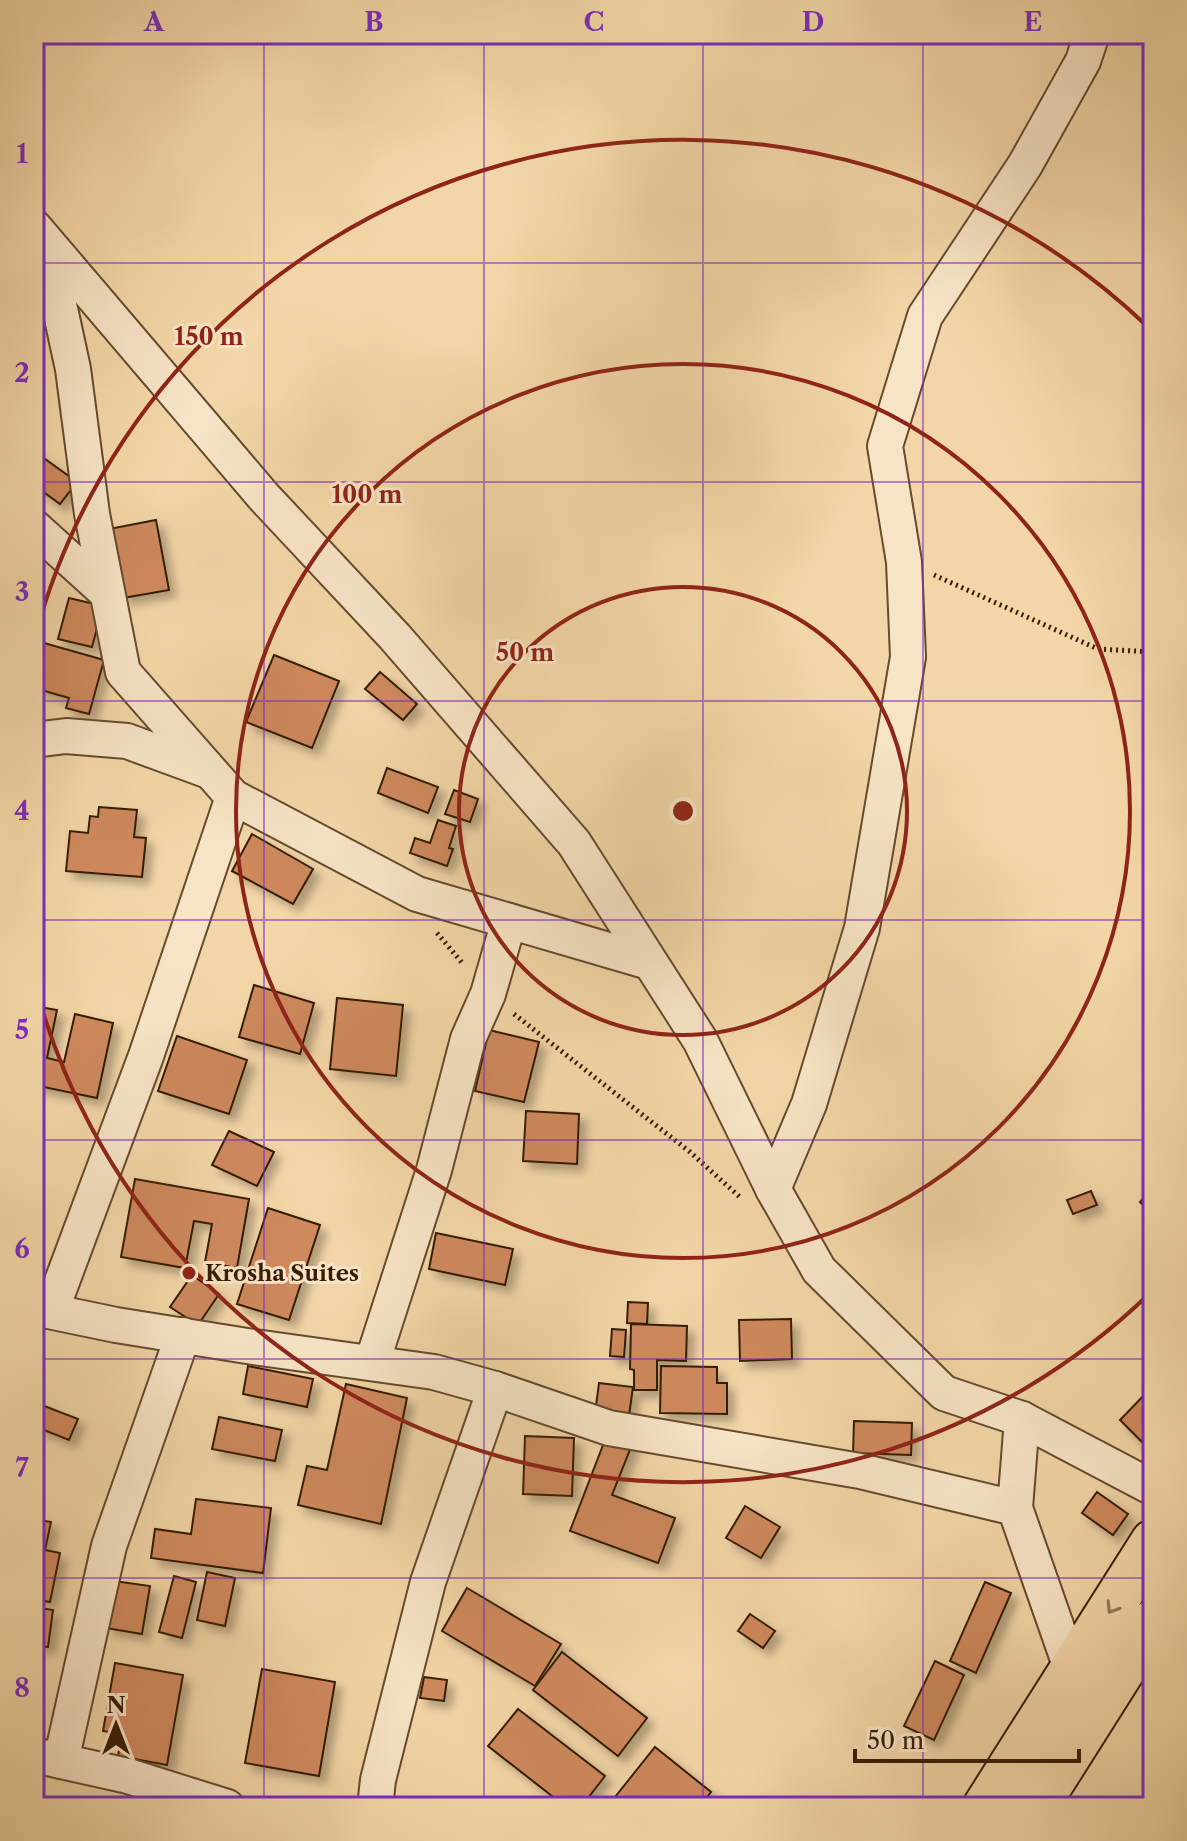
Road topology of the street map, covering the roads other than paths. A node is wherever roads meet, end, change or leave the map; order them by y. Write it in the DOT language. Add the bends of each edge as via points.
graph roads {
  1 [pos="1092,34"];
  2 [pos="39,234"];
  3 [pos="34,527"];
  4 [pos="107,593"];
  5 [pos="34,740"];
  6 [pos="210,771"];
  7 [pos="233,797"];
  8 [pos="509,921"];
  9 [pos="649,962"];
  10 [pos="761,1197"];
  11 [pos="42,1309"];
  12 [pos="183,1335"];
  13 [pos="372,1363"];
  14 [pos="495,1389"];
  15 [pos="1022,1419"];
  16 [pos="1153,1488"];
  17 [pos="1015,1508"];
  18 [pos="1153,1542"];
  19 [pos="1153,1622"];
  20 [pos="1072,1671"];
  21 [pos="47,1758"];
  22 [pos="227,1807"];
  23 [pos="375,1807"];
  24 [pos="985,1807"];
  25 [pos="1036,1807"];
  1 -- 10 [label="street" via="1083,61 1025,165 925,316 885,446 904,562 908,657 862,928 809,1104"];
  2 -- 4 [label="street" via="73,369"];
  2 -- 9 [label="street" via="264,497 395,637 574,843"];
  3 -- 4 [label="street"];
  4 -- 6 [label="street" via="123,672"];
  5 -- 6 [label="street" via="66,736 127,741"];
  6 -- 7 [label="street"];
  7 -- 8 [label="street" via="417,894"];
  7 -- 11 [label="street" via="146,1056"];
  8 -- 9 [label="street"];
  8 -- 13 [label="street" via="488,994 468,1039 434,1170"];
  9 -- 10 [label="street" via="700,1040"];
  10 -- 15 [label="street" via="819,1270 944,1393"];
  11 -- 12 [label="street"];
  12 -- 13 [label="street"];
  12 -- 21 [label="street" via="109,1546"];
  13 -- 14 [label="street" via="434,1372"];
  14 -- 17 [label="street" via="609,1428 860,1471"];
  14 -- 23 [label="street" via="428,1582"];
  15 -- 16 [label="street"];
  15 -- 17 [label="street"];
  17 -- 20 [label="street"];
  18 -- 20 [label="main road, one-way"];
  19 -- 25 [label="main road"];
  20 -- 24 [label="main road"];
  21 -- 22 [label="street"];
}
